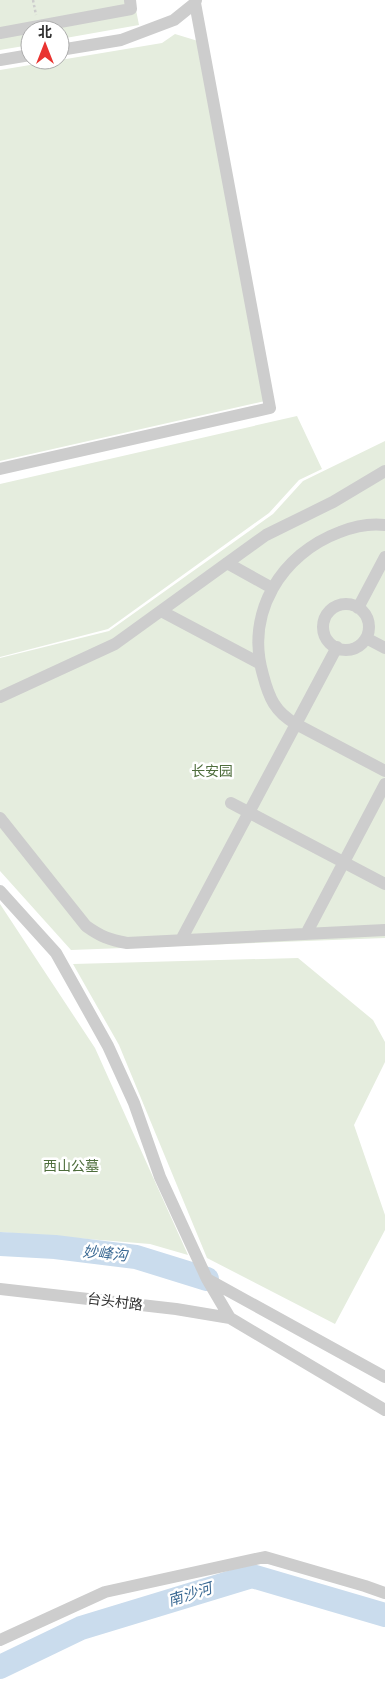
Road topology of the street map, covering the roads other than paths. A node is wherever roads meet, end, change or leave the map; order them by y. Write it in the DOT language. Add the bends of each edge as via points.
graph roads {
  1 [pos="130,0"];
  2 [pos="195,2"];
  3 [pos="0,33"];
  4 [pos="70,48"];
  5 [pos="20,57"];
  6 [pos="0,60"];
  7 [pos="0,469"];
  8 [pos="385,471"];
  9 [pos="385,524"];
  10 [pos="385,557"];
  11 [pos="227,563"];
  12 [pos="272,588"];
  13 [pos="358,608"];
  14 [pos="161,611"];
  15 [pos="366,638"];
  16 [pos="337,647"];
  17 [pos="385,648"];
  18 [pos="259,663"];
  19 [pos="0,697"];
  20 [pos="296,724"];
  21 [pos="385,771"];
  22 [pos="385,784"];
  23 [pos="232,803"];
  24 [pos="249,812"];
  25 [pos="0,818"];
  26 [pos="344,862"];
  27 [pos="385,884"];
  28 [pos="0,891"];
  29 [pos="385,930"];
  30 [pos="306,934"];
  31 [pos="181,940"];
  32 [pos="207,1279"];
  33 [pos="0,1289"];
  34 [pos="230,1318"];
  35 [pos="385,1377"];
  36 [pos="385,1410"];
  37 [pos="385,1593"];
  38 [pos="0,1640"];
  1 -- 3 [label="street" via="131,9"];
  2 -- 4 [label="street" via="174,20 121,40"];
  2 -- 7 [label="street" via="270,408"];
  5 -- 6 [label="street"];
  8 -- 11 [label="street" via="333,502 266,535"];
  9 -- 12 [label="street" via="373,523 325,537 291,562"];
  10 -- 13 [label="street"];
  11 -- 12 [label="street"];
  11 -- 14 [label="street"];
  12 -- 18 [label="street" via="261,620"];
  13 -- 15 [label="street" via="367,616 369,623"];
  13 -- 16 [label="street" via="340,605 328,613 325,634 328,641"];
  14 -- 18 [label="street"];
  14 -- 19 [label="street" via="115,644"];
  15 -- 16 [label="street" via="355,648"];
  15 -- 17 [label="street"];
  16 -- 20 [label="street"];
  18 -- 20 [label="street" via="277,710"];
  20 -- 21 [label="street"];
  20 -- 24 [label="street"];
  22 -- 26 [label="street"];
  23 -- 24 [label="street"];
  24 -- 26 [label="street"];
  24 -- 31 [label="street"];
  25 -- 31 [label="street" via="86,926 101,937 127,943"];
  26 -- 27 [label="street"];
  26 -- 30 [label="street"];
  28 -- 32 [label="street" via="56,953 108,1046 134,1103 160,1177"];
  29 -- 30 [label="street"];
  30 -- 31 [label="street"];
  32 -- 34 [label="street"];
  32 -- 35 [label="street"];
  33 -- 34 [label="street, 台头村路"];
  34 -- 36 [label="street"];
  37 -- 38 [label="street" via="265,1557 105,1592"];
}
